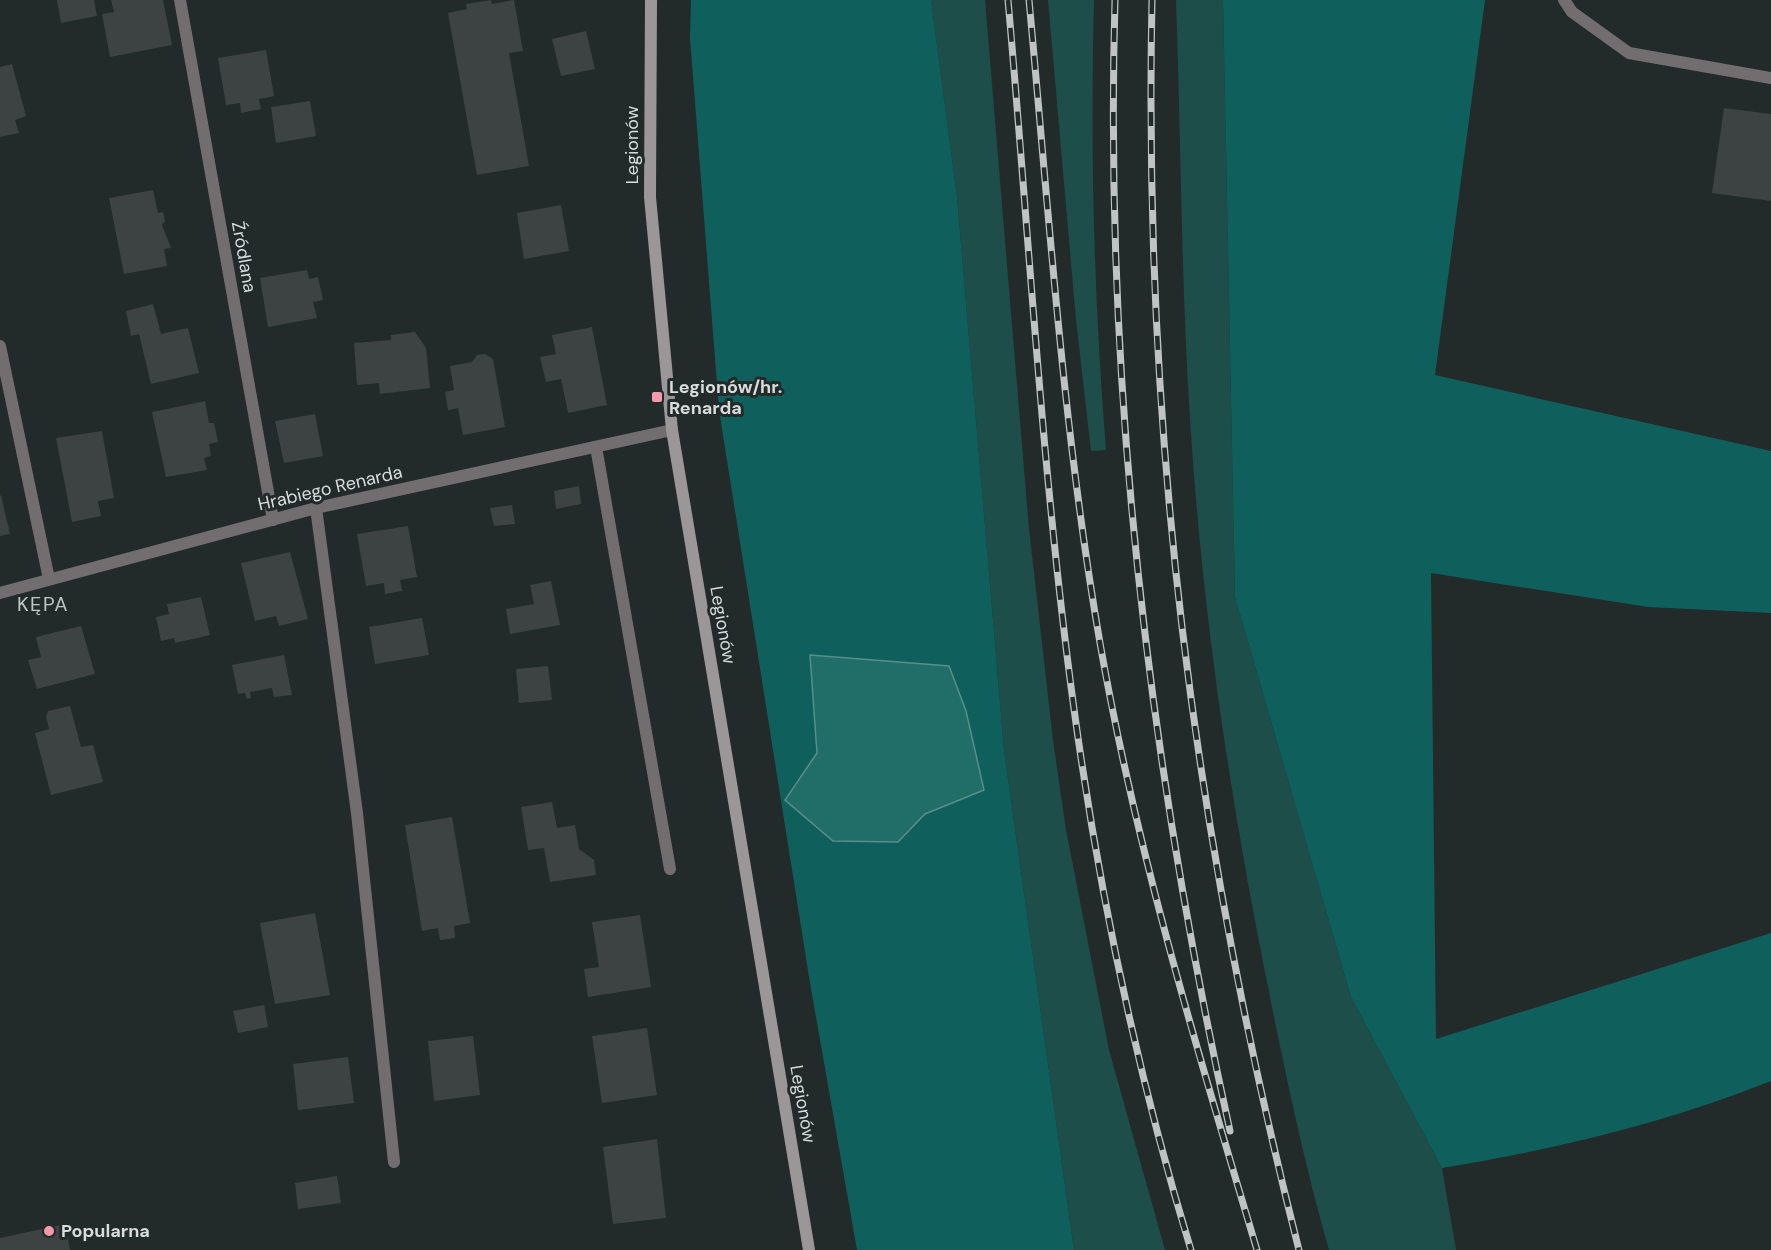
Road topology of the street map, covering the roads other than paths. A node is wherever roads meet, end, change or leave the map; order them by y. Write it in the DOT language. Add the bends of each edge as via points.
graph roads {
  1 [pos="180,0"];
  2 [pos="651,0"];
  3 [pos="1564,0"];
  4 [pos="1771,78"];
  5 [pos="0,346"];
  6 [pos="672,430"];
  7 [pos="596,447"];
  8 [pos="316,508"];
  9 [pos="273,520"];
  10 [pos="49,579"];
  11 [pos="0,592"];
  12 [pos="670,868"];
  13 [pos="394,1162"];
  14 [pos="809,1250"];
  1 -- 9 [label="street, Źródlana"];
  2 -- 6 [label="street, Legionów" via="650,197"];
  3 -- 4 [label="street" via="1572,12 1629,53"];
  5 -- 10 [label="street"];
  6 -- 7 [label="street, Hrabiego Renarda"];
  6 -- 14 [label="street, Legionów"];
  7 -- 8 [label="street, Hrabiego Renarda"];
  7 -- 12 [label="street"];
  8 -- 9 [label="street, Hrabiego Renarda"];
  8 -- 13 [label="street" via="357,813"];
  9 -- 10 [label="street, Hrabiego Renarda"];
  10 -- 11 [label="street, Hrabiego Renarda"];
}
